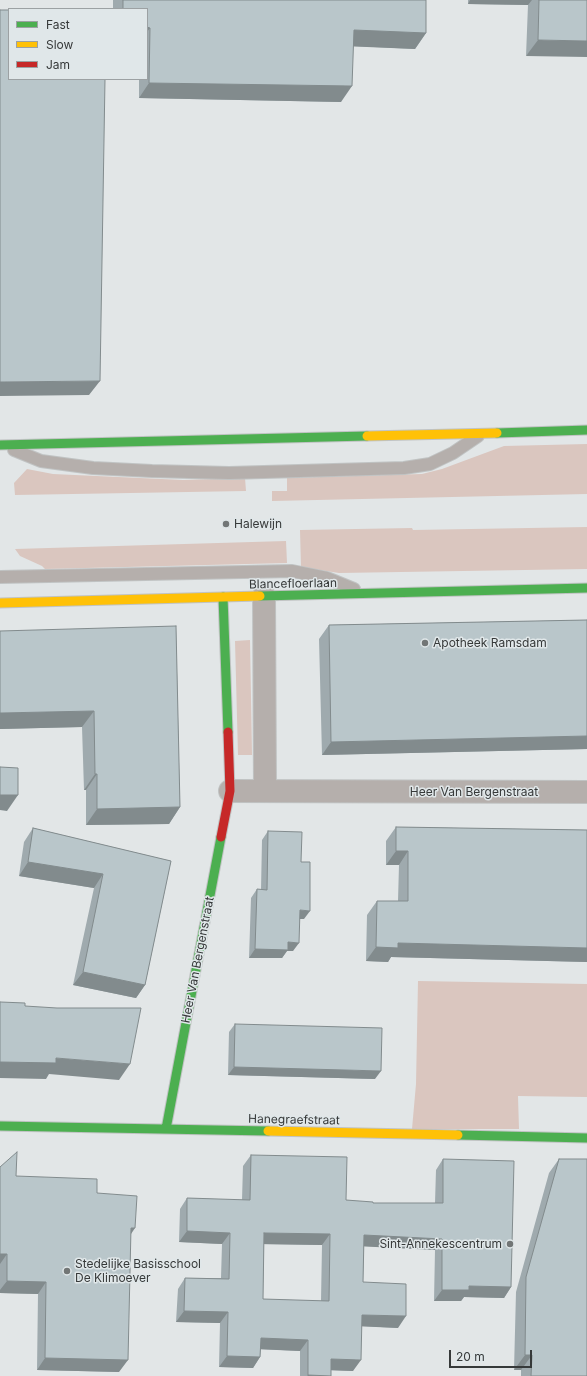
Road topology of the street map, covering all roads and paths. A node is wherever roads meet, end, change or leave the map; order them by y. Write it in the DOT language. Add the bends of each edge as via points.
graph roads {
  1 [pos="587,430"];
  2 [pos="483,434"];
  3 [pos="1,445"];
  4 [pos="0,577"];
  5 [pos="587,588"];
  6 [pos="365,594"];
  7 [pos="264,596"];
  8 [pos="223,598"];
  9 [pos="0,603"];
  10 [pos="230,791"];
  11 [pos="265,791"];
  12 [pos="587,792"];
  13 [pos="0,1126"];
  14 [pos="166,1129"];
  15 [pos="587,1138"];
  1 -- 2 [label="street"];
  2 -- 3 [label="street"];
  2 -- 3 [label="lane" via="430,464 404,468 228,473 152,472 86,467 41,461"];
  4 -- 6 [label="lane" via="292,571 327,578"];
  5 -- 6 [label="street, Blancefloerlaan"];
  6 -- 7 [label="street, Blancefloerlaan"];
  7 -- 8 [label="street, Blancefloerlaan"];
  7 -- 11 [label="street"];
  8 -- 9 [label="street, Blancefloerlaan"];
  8 -- 10 [label="street, Heer Van Bergenstraat"];
  10 -- 11 [label="street, Heer Van Bergenstraat"];
  10 -- 14 [label="street, Heer Van Bergenstraat"];
  11 -- 12 [label="street, Heer Van Bergenstraat"];
  13 -- 14 [label="street, Hanegraefstraat"];
  14 -- 15 [label="street, Hanegraefstraat"];
}
